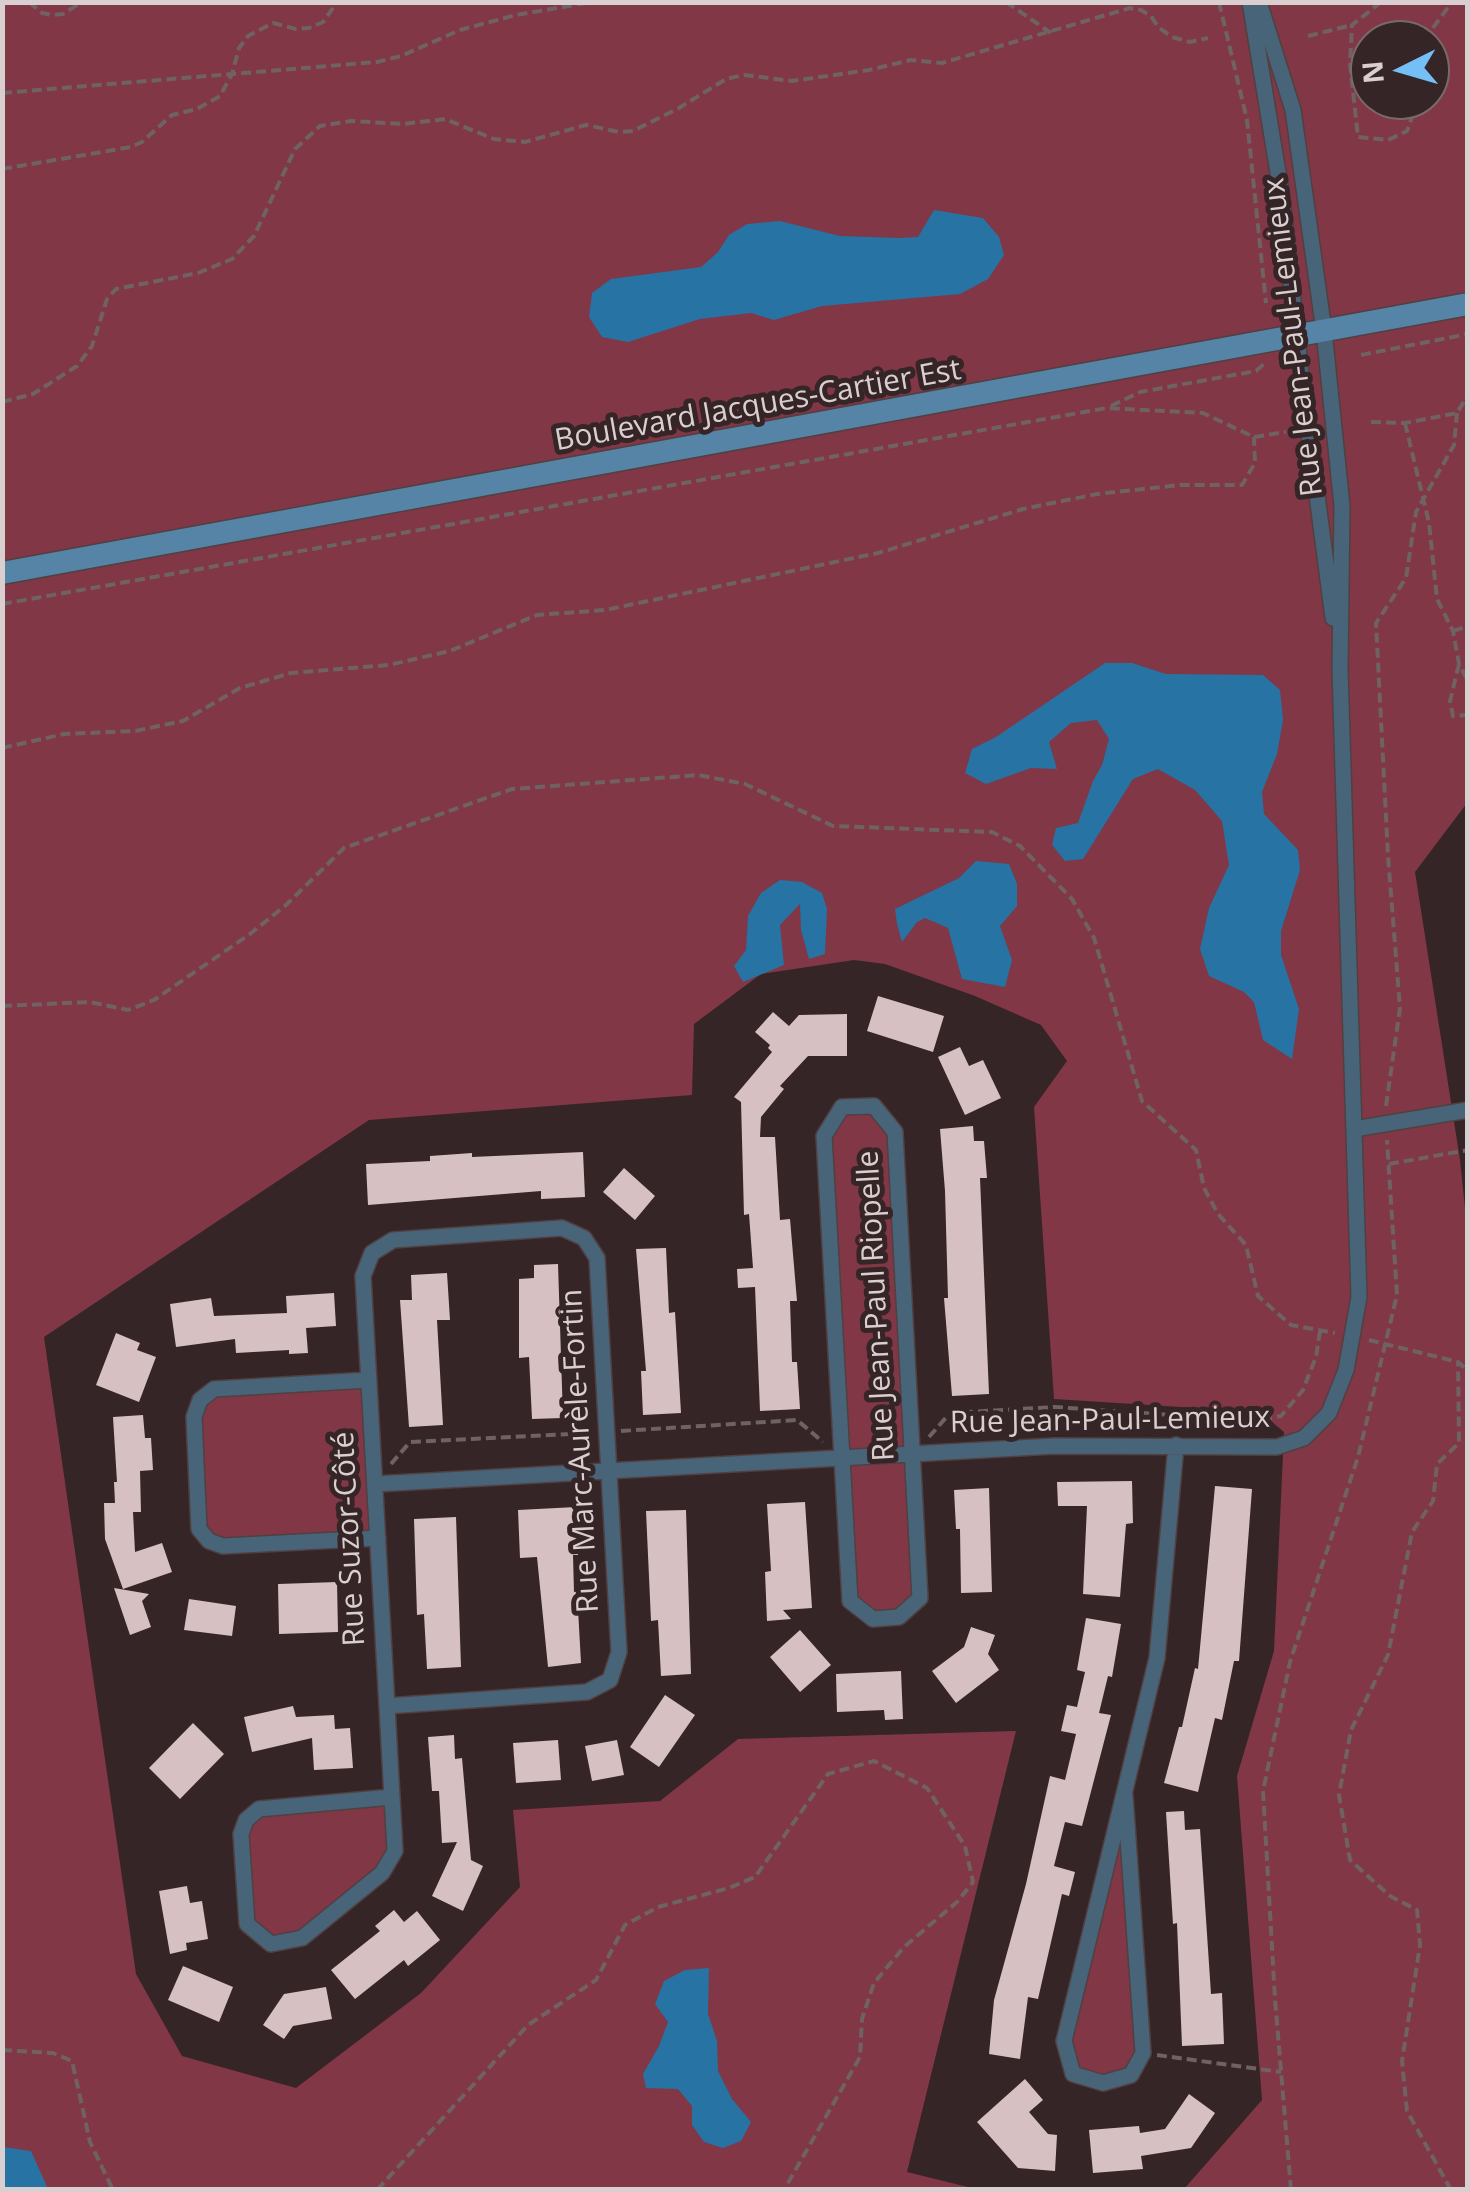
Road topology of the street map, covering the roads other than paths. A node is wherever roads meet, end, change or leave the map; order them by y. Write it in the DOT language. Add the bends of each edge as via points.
graph roads {
  1 [pos="1250,2"];
  2 [pos="1259,2"];
  3 [pos="1468,304"];
  4 [pos="1324,332"];
  5 [pos="1296,337"];
  6 [pos="2,570"];
  7 [pos="1340,670"];
  8 [pos="1468,1110"];
  9 [pos="1354,1129"];
  10 [pos="363,1276"];
  11 [pos="369,1380"];
  12 [pos="1176,1445"];
  13 [pos="913,1454"];
  14 [pos="842,1458"];
  15 [pos="609,1471"];
  16 [pos="375,1484"];
  17 [pos="378,1538"];
  18 [pos="388,1706"];
  19 [pos="1125,1796"];
  20 [pos="392,1798"];
  1 -- 5 [label="street, Rue Jean-Paul-Lemieux" via="1282,196"];
  2 -- 4 [label="street, Rue Jean-Paul-Lemieux" via="1292,110"];
  3 -- 4 [label="main road, Boulevard Jacques-Cartier Est"];
  4 -- 5 [label="main road, Boulevard Jacques-Cartier Est"];
  4 -- 7 [label="street, Rue Jean-Paul-Lemieux" via="1342,506"];
  5 -- 6 [label="main road, Boulevard Jacques-Cartier Est" via="270,527"];
  5 -- 7 [label="street, Rue Jean-Paul-Lemieux"];
  7 -- 9 [label="street, Rue Jean-Paul-Lemieux"];
  8 -- 9 [label="street"];
  9 -- 12 [label="street, Rue Jean-Paul-Lemieux" via="1359,1297 1346,1370 1328,1413 1304,1438 1277,1448"];
  10 -- 11 [label="street, Rue Suzor-Côté"];
  10 -- 15 [label="street, Rue Marc-Aurèle-Fortin" via="372,1253 393,1240 562,1228 584,1238 598,1258"];
  11 -- 16 [label="street, Rue Suzor-Côté"];
  11 -- 17 [label="street" via="214,1388 200,1400 194,1417 200,1529 223,1546"];
  12 -- 13 [label="street, Rue Jean-Paul-Lemieux"];
  12 -- 19 [label="street" via="1157,1658"];
  13 -- 14 [label="street, Rue Jean-Paul-Lemieux"];
  13 -- 14 [label="street, Rue Jean-Paul Riopelle" via="920,1598 899,1618 873,1619 850,1602"];
  13 -- 14 [label="street, Rue Jean-Paul Riopelle" via="895,1132 874,1106 842,1107 824,1136"];
  14 -- 15 [label="street, Rue Jean-Paul-Lemieux"];
  15 -- 16 [label="street, Rue Jean-Paul-Lemieux"];
  15 -- 18 [label="street, Rue Marc-Aurèle-Fortin" via="620,1652 610,1680 588,1692"];
  16 -- 17 [label="street, Rue Suzor-Côté"];
  17 -- 18 [label="street, Rue Suzor-Côté"];
  18 -- 20 [label="street, Rue Suzor-Côté"];
  19 -- 19 [label="street" via="1064,2041 1073,2074 1104,2083 1131,2074 1143,2054"];
  20 -- 20 [label="street, Rue Suzor-Côté" via="395,1851 382,1873 302,1938 272,1944 247,1924 241,1834 246,1820 259,1809"];
}
